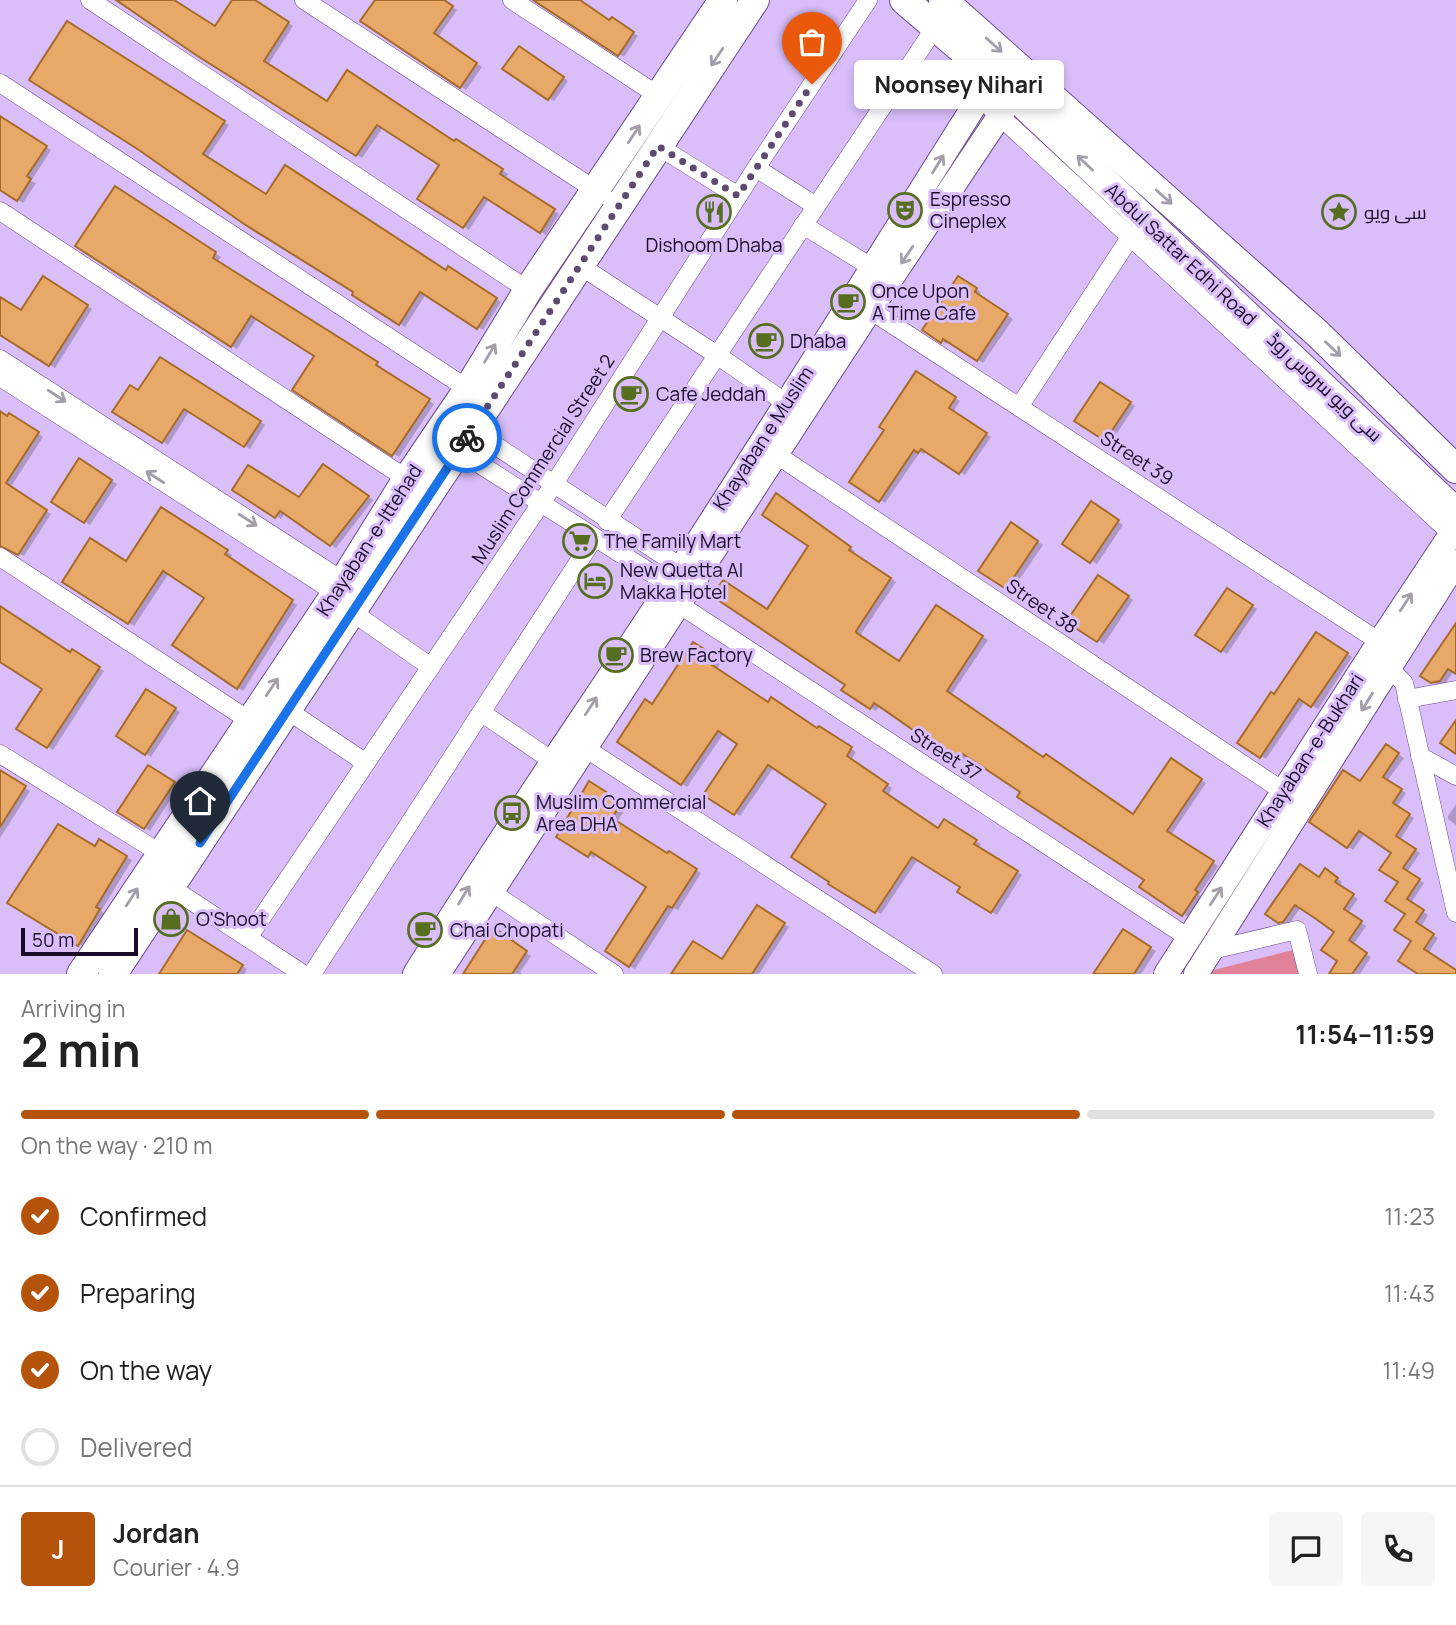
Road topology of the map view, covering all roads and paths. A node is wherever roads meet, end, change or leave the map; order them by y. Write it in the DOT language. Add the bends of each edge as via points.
graph roads {
  1 [pos="90,0"];
  2 [pos="304,0"];
  3 [pos="512,0"];
  4 [pos="723,0"];
  5 [pos="755,0"];
  6 [pos="868,0"];
  7 [pos="904,0"];
  8 [pos="940,13"];
  9 [pos="0,83"];
  10 [pos="986,87"];
  11 [pos="659,96"];
  12 [pos="1007,106"];
  13 [pos="658,146"];
  14 [pos="756,169"];
  15 [pos="738,196"];
  16 [pos="607,198"];
  17 [pos="816,206"];
  18 [pos="0,211"];
  19 [pos="803,225"];
  20 [pos="1131,236"];
  21 [pos="579,265"];
  22 [pos="873,268"];
  23 [pos="528,290"];
  24 [pos="870,310"];
  25 [pos="660,318"];
  26 [pos="717,355"];
  27 [pos="0,359"];
  28 [pos="0,377"];
  29 [pos="468,389"];
  30 [pos="786,402"];
  31 [pos="1019,407"];
  32 [pos="454,433"];
  33 [pos="777,455"];
  34 [pos="1456,469"];
  35 [pos="407,479"];
  36 [pos="554,484"];
  37 [pos="741,491"];
  38 [pos="542,502"];
  39 [pos="607,520"];
  40 [pos="1455,528"];
  41 [pos="594,538"];
  42 [pos="0,557"];
  43 [pos="1456,562"];
  44 [pos="677,586"];
  45 [pos="344,595"];
  46 [pos="1380,642"];
  47 [pos="631,661"];
  48 [pos="431,667"];
  49 [pos="1388,667"];
  50 [pos="1456,690"];
  51 [pos="1407,699"];
  52 [pos="287,710"];
  53 [pos="482,713"];
  54 [pos="250,721"];
  55 [pos="585,748"];
  56 [pos="0,754"];
  57 [pos="1420,756"];
  58 [pos="554,762"];
  59 [pos="366,763"];
  60 [pos="1456,776"];
  61 [pos="1283,791"];
  62 [pos="520,829"];
  63 [pos="160,853"];
  64 [pos="170,887"];
  65 [pos="491,892"];
  66 [pos="1456,913"];
  67 [pos="248,938"];
  68 [pos="1189,938"];
  69 [pos="1213,950"];
  70 [pos="81,974"];
  71 [pos="113,974"];
  72 [pos="303,974"];
  73 [pos="312,974"];
  74 [pos="415,974"];
  75 [pos="438,974"];
  76 [pos="614,974"];
  77 [pos="933,974"];
  78 [pos="1166,974"];
  79 [pos="1196,974"];
  80 [pos="1308,974"];
  1 -- 23 [label="street"];
  2 -- 16 [label="street"];
  3 -- 11 [label="street"];
  4 -- 11 [label="main road, Khayaban-e-Ittehad"];
  5 -- 13 [label="main road, Khayaban-e-Ittehad, one-way"];
  6 -- 14 [label="street, Muslim Commercial Street 2"];
  7 -- 8 [label="main road, Abdul Sattar Edhi Road"];
  8 -- 10 [label="main road, Abdul Sattar Edhi Road"];
  8 -- 17 [label="street"];
  8 -- 34 [label="main road, Abdul Sattar Edhi Road, one-way" via="1317,333"];
  9 -- 29 [label="street"];
  10 -- 12 [label="main road, Abdul Sattar Edhi Road"];
  22 -- 10 [label="street, Khayaban e Muslim, one-way"];
  16 -- 11 [label="main road, Khayaban-e-Ittehad, one-way"];
  12 -- 20 [label="street, سی ویو سروس روڈ"];
  12 -- 24 [label="street, Khayaban e Muslim, one-way"];
  40 -- 12 [label="main road, Abdul Sattar Edhi Road, one-way"];
  13 -- 15 [label="street"];
  13 -- 16 [label="main road, Khayaban-e-Ittehad"];
  14 -- 15 [label="street, Muslim Commercial Street 2"];
  14 -- 17 [label="street"];
  15 -- 25 [label="street, Muslim Commercial Street 2"];
  16 -- 21 [label="main road, Khayaban-e-Ittehad"];
  16 -- 23 [label="main road, Khayaban-e-Ittehad"];
  17 -- 19 [label="street"];
  18 -- 35 [label="street"];
  19 -- 22 [label="street"];
  19 -- 26 [label="street"];
  20 -- 31 [label="street"];
  20 -- 40 [label="street, سی ویو سروس روڈ"];
  21 -- 25 [label="street"];
  21 -- 32 [label="main road, Khayaban-e-Ittehad"];
  22 -- 30 [label="street, Khayaban e Muslim"];
  29 -- 23 [label="main road, Khayaban-e-Ittehad, one-way"];
  24 -- 31 [label="street, Street 39"];
  24 -- 33 [label="street, Khayaban e Muslim"];
  25 -- 26 [label="street"];
  25 -- 36 [label="street, Muslim Commercial Street 2"];
  26 -- 30 [label="street"];
  26 -- 39 [label="street"];
  27 -- 45 [label="street, one-way"];
  45 -- 28 [label="street, one-way"];
  29 -- 32 [label="main road, Khayaban-e-Ittehad"];
  30 -- 37 [label="street, Khayaban e Muslim"];
  31 -- 46 [label="street, Street 39"];
  32 -- 35 [label="main road, Khayaban-e-Ittehad"];
  32 -- 36 [label="street, Street 37"];
  32 -- 38 [label="street"];
  32 -- 45 [label="main road, Khayaban-e-Ittehad"];
  33 -- 37 [label="street, Khayaban e Muslim"];
  33 -- 61 [label="street, Street 38"];
  35 -- 45 [label="main road, Khayaban-e-Ittehad"];
  36 -- 38 [label="street, Muslim Commercial Street 2"];
  36 -- 39 [label="street, Street 37"];
  37 -- 44 [label="street, Khayaban e Muslim"];
  37 -- 44 [label="street, Khayaban e Muslim"];
  38 -- 41 [label="street"];
  38 -- 48 [label="street, Muslim Commercial Street 2"];
  39 -- 44 [label="street, Street 37"];
  46 -- 40 [label="street, Khayaban-e-Bukhari, one-way"];
  41 -- 44 [label="street"];
  41 -- 53 [label="street"];
  42 -- 54 [label="street"];
  43 -- 49 [label="street, Khayaban-e-Bukhari"];
  44 -- 47 [label="street, Khayaban e Muslim"];
  44 -- 68 [label="street, Street 37"];
  45 -- 48 [label="street"];
  45 -- 52 [label="main road, Khayaban-e-Ittehad"];
  54 -- 45 [label="main road, Khayaban-e-Ittehad, one-way"];
  46 -- 61 [label="street, Khayaban-e-Bukhari"];
  47 -- 55 [label="street, Khayaban e Muslim"];
  58 -- 47 [label="street, Khayaban e Muslim, one-way"];
  48 -- 59 [label="street, Muslim Commercial Street 2"];
  49 -- 51 [label="street" via="1404,683"];
  49 -- 69 [label="street, Khayaban-e-Bukhari, one-way"];
  50 -- 51 [label="street"];
  51 -- 57 [label="street"];
  52 -- 59 [label="street"];
  52 -- 64 [label="main road, Khayaban-e-Ittehad"];
  53 -- 58 [label="street"];
  53 -- 73 [label="street"];
  54 -- 63 [label="main road, Khayaban-e-Ittehad"];
  55 -- 62 [label="street, Khayaban e Muslim"];
  55 -- 77 [label="street"];
  56 -- 63 [label="street"];
  57 -- 60 [label="street"];
  57 -- 66 [label="street"];
  58 -- 62 [label="street, Khayaban e Muslim"];
  59 -- 67 [label="street, Muslim Commercial Street 2"];
  68 -- 61 [label="street, Khayaban-e-Bukhari, one-way"];
  62 -- 65 [label="street, Khayaban e Muslim"];
  74 -- 62 [label="street, Khayaban e Muslim, one-way" via="472,881"];
  70 -- 63 [label="main road, Khayaban-e-Ittehad, one-way"];
  64 -- 67 [label="street"];
  64 -- 71 [label="main road, Khayaban-e-Ittehad"];
  65 -- 75 [label="street, Khayaban e Muslim"];
  65 -- 76 [label="street"];
  67 -- 72 [label="street"];
  68 -- 78 [label="street, Khayaban-e-Bukhari"];
  69 -- 79 [label="street, Khayaban-e-Bukhari"];
  69 -- 80 [label="street" via="1297,930"];
}
